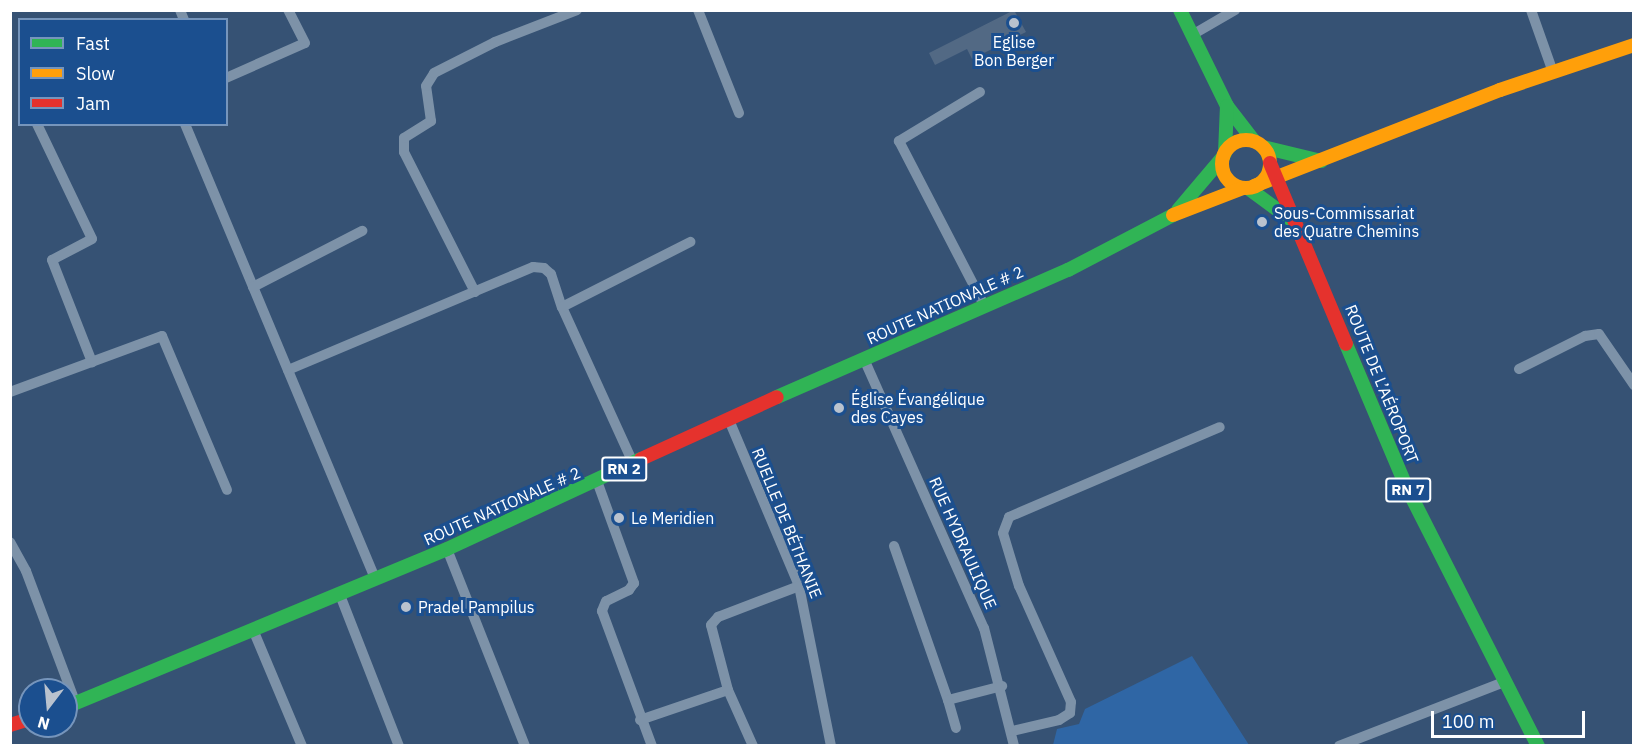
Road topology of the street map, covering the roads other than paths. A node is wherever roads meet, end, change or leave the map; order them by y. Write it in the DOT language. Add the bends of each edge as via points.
graph roads {
  1 [pos="288,10"];
  2 [pos="577,10"];
  3 [pos="698,10"];
  4 [pos="1180,10"];
  5 [pos="1235,10"];
  6 [pos="1531,10"];
  7 [pos="1192,35"];
  8 [pos="1634,45"];
  9 [pos="1553,72"];
  10 [pos="228,77"];
  11 [pos="980,92"];
  12 [pos="1227,106"];
  13 [pos="739,113"];
  14 [pos="38,126"];
  15 [pos="186,126"];
  16 [pos="1258,144"];
  17 [pos="1224,155"];
  18 [pos="1323,161"];
  19 [pos="1269,163"];
  20 [pos="1276,179"];
  21 [pos="1248,187"];
  22 [pos="1174,214"];
  23 [pos="1297,225"];
  24 [pos="362,231"];
  25 [pos="690,242"];
  26 [pos="253,287"];
  27 [pos="475,292"];
  28 [pos="984,305"];
  29 [pos="562,307"];
  30 [pos="864,360"];
  31 [pos="92,362"];
  32 [pos="1519,369"];
  33 [pos="288,370"];
  34 [pos="1634,385"];
  35 [pos="10,392"];
  36 [pos="729,420"];
  37 [pos="1220,427"];
  38 [pos="634,465"];
  39 [pos="597,481"];
  40 [pos="227,490"];
  41 [pos="10,542"];
  42 [pos="894,546"];
  43 [pos="447,549"];
  44 [pos="376,580"];
  45 [pos="799,586"];
  46 [pos="340,595"];
  47 [pos="254,632"];
  48 [pos="62,678"];
  49 [pos="1504,682"];
  50 [pos="1002,686"];
  51 [pos="728,690"];
  52 [pos="948,700"];
  53 [pos="78,703"];
  54 [pos="640,720"];
  55 [pos="956,728"];
  56 [pos="1012,731"];
  57 [pos="302,746"];
  58 [pos="399,746"];
  59 [pos="525,746"];
  60 [pos="652,746"];
  61 [pos="753,746"];
  62 [pos="831,746"];
  63 [pos="1014,746"];
  64 [pos="1339,746"];
  65 [pos="1538,746"];
  1 -- 10 [label="street" via="305,43"];
  2 -- 27 [label="street" via="495,42 434,73 426,86 431,121 402,143"];
  3 -- 13 [label="street"];
  4 -- 7 [label="main road"];
  5 -- 7 [label="street"];
  6 -- 9 [label="street"];
  7 -- 12 [label="main road"];
  8 -- 9 [label="main road, ROUTE NATIONALE # 2"];
  9 -- 18 [label="main road, ROUTE NATIONALE # 2"];
  11 -- 28 [label="street" via="899,141"];
  12 -- 16 [label="main road"];
  12 -- 17 [label="main road"];
  14 -- 31 [label="street" via="92,239 52,260"];
  15 -- 26 [label="street"];
  16 -- 17 [label="main road" via="1236,142"];
  16 -- 18 [label="main road"];
  16 -- 19 [label="main road"];
  17 -- 21 [label="main road" via="1228,179"];
  17 -- 22 [label="main road, ROUTE NATIONALE # 2 / RN 2"];
  18 -- 20 [label="main road, ROUTE NATIONALE # 2"];
  19 -- 20 [label="main road, ROUTE DE L’AÉROPORT / RN 7"];
  19 -- 21 [label="main road" via="1265,177"];
  20 -- 21 [label="main road, ROUTE NATIONALE # 2"];
  20 -- 23 [label="main road, ROUTE DE L’AÉROPORT / RN 7"];
  21 -- 22 [label="main road, ROUTE NATIONALE # 2 / RN 2"];
  21 -- 23 [label="main road, ROUTE DE L’AÉROPORT / RN 7" via="1274,203"];
  22 -- 28 [label="main road, ROUTE NATIONALE # 2 / RN 2" via="1068,270"];
  23 -- 49 [label="main road, ROUTE DE L’AÉROPORT / RN 7" via="1405,484"];
  24 -- 26 [label="street"];
  25 -- 29 [label="street"];
  26 -- 33 [label="street"];
  27 -- 29 [label="street" via="539,266 552,274"];
  27 -- 33 [label="street"];
  28 -- 30 [label="main road, ROUTE NATIONALE # 2 / RN 2"];
  29 -- 38 [label="street"];
  30 -- 36 [label="main road, ROUTE NATIONALE # 2 / RN 2"];
  30 -- 50 [label="street, RUE HYDRAULIQUE" via="980,617"];
  31 -- 35 [label="street"];
  31 -- 40 [label="street" via="162,336"];
  32 -- 34 [label="street" via="1585,336 1599,334"];
  33 -- 44 [label="street"];
  36 -- 38 [label="main road, ROUTE NATIONALE # 2 / RN 2"];
  36 -- 45 [label="street, RUELLE DE BÉTHANIE"];
  37 -- 56 [label="street" via="1009,517 1003,533 1019,586 1071,702 1070,712 1059,720"];
  38 -- 39 [label="main road, ROUTE NATIONALE # 2 / RN 2"];
  39 -- 43 [label="main road, ROUTE NATIONALE # 2 / RN 2"];
  39 -- 54 [label="street" via="634,578 629,590 606,601 602,610"];
  41 -- 48 [label="street" via="26,571"];
  42 -- 52 [label="street"];
  43 -- 44 [label="main road, ROUTE NATIONALE # 2 / RN 2"];
  43 -- 59 [label="street"];
  44 -- 46 [label="main road, ROUTE NATIONALE # 2 / RN 2"];
  45 -- 51 [label="street" via="714,620 710,636"];
  45 -- 62 [label="street, RUELLE DE BÉTHANIE"];
  46 -- 47 [label="main road, ROUTE NATIONALE # 2 / RN 2"];
  46 -- 58 [label="street"];
  47 -- 53 [label="main road, ROUTE NATIONALE # 2 / RN 2"];
  47 -- 57 [label="street"];
  49 -- 64 [label="street"];
  49 -- 65 [label="main road, ROUTE DE L’AÉROPORT / RN 7"];
  50 -- 52 [label="street"];
  50 -- 56 [label="street, RUE HYDRAULIQUE"];
  51 -- 54 [label="street"];
  51 -- 61 [label="street"];
  52 -- 55 [label="street"];
  54 -- 60 [label="street"];
  56 -- 63 [label="street, RUE HYDRAULIQUE"];
}
